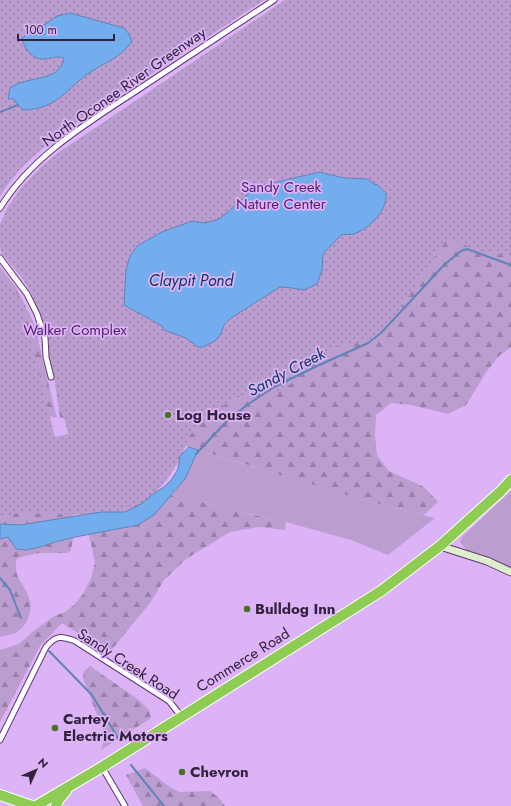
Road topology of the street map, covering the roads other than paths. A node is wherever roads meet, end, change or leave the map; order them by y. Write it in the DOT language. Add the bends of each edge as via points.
graph roads {
  1 [pos="274,0"];
  2 [pos="0,208"];
  3 [pos="0,258"];
  4 [pos="51,377"];
  5 [pos="511,480"];
  6 [pos="440,546"];
  7 [pos="511,572"];
  8 [pos="181,716"];
  9 [pos="0,740"];
  10 [pos="102,767"];
  11 [pos="68,788"];
  12 [pos="0,795"];
  13 [pos="32,806"];
  14 [pos="36,806"];
  15 [pos="56,806"];
  16 [pos="125,806"];
  1 -- 2 [label="street, North Oconee River Greenway" via="78,129 34,165 18,182"];
  3 -- 4 [label="street" via="27,294 37,314 45,338"];
  5 -- 6 [label="highway, Commerce Road"];
  6 -- 7 [label="street" via="487,561"];
  6 -- 8 [label="highway, Commerce Road" via="381,591"];
  8 -- 9 [label="street, Sandy Creek Road" via="168,700 75,641 60,637 46,647"];
  8 -- 10 [label="highway, Commerce Road"];
  10 -- 11 [label="highway, Commerce Road"];
  10 -- 16 [label="street"];
  11 -- 14 [label="highway, Commerce Road"];
  11 -- 15 [label="highway"];
  12 -- 13 [label="highway"];
}
